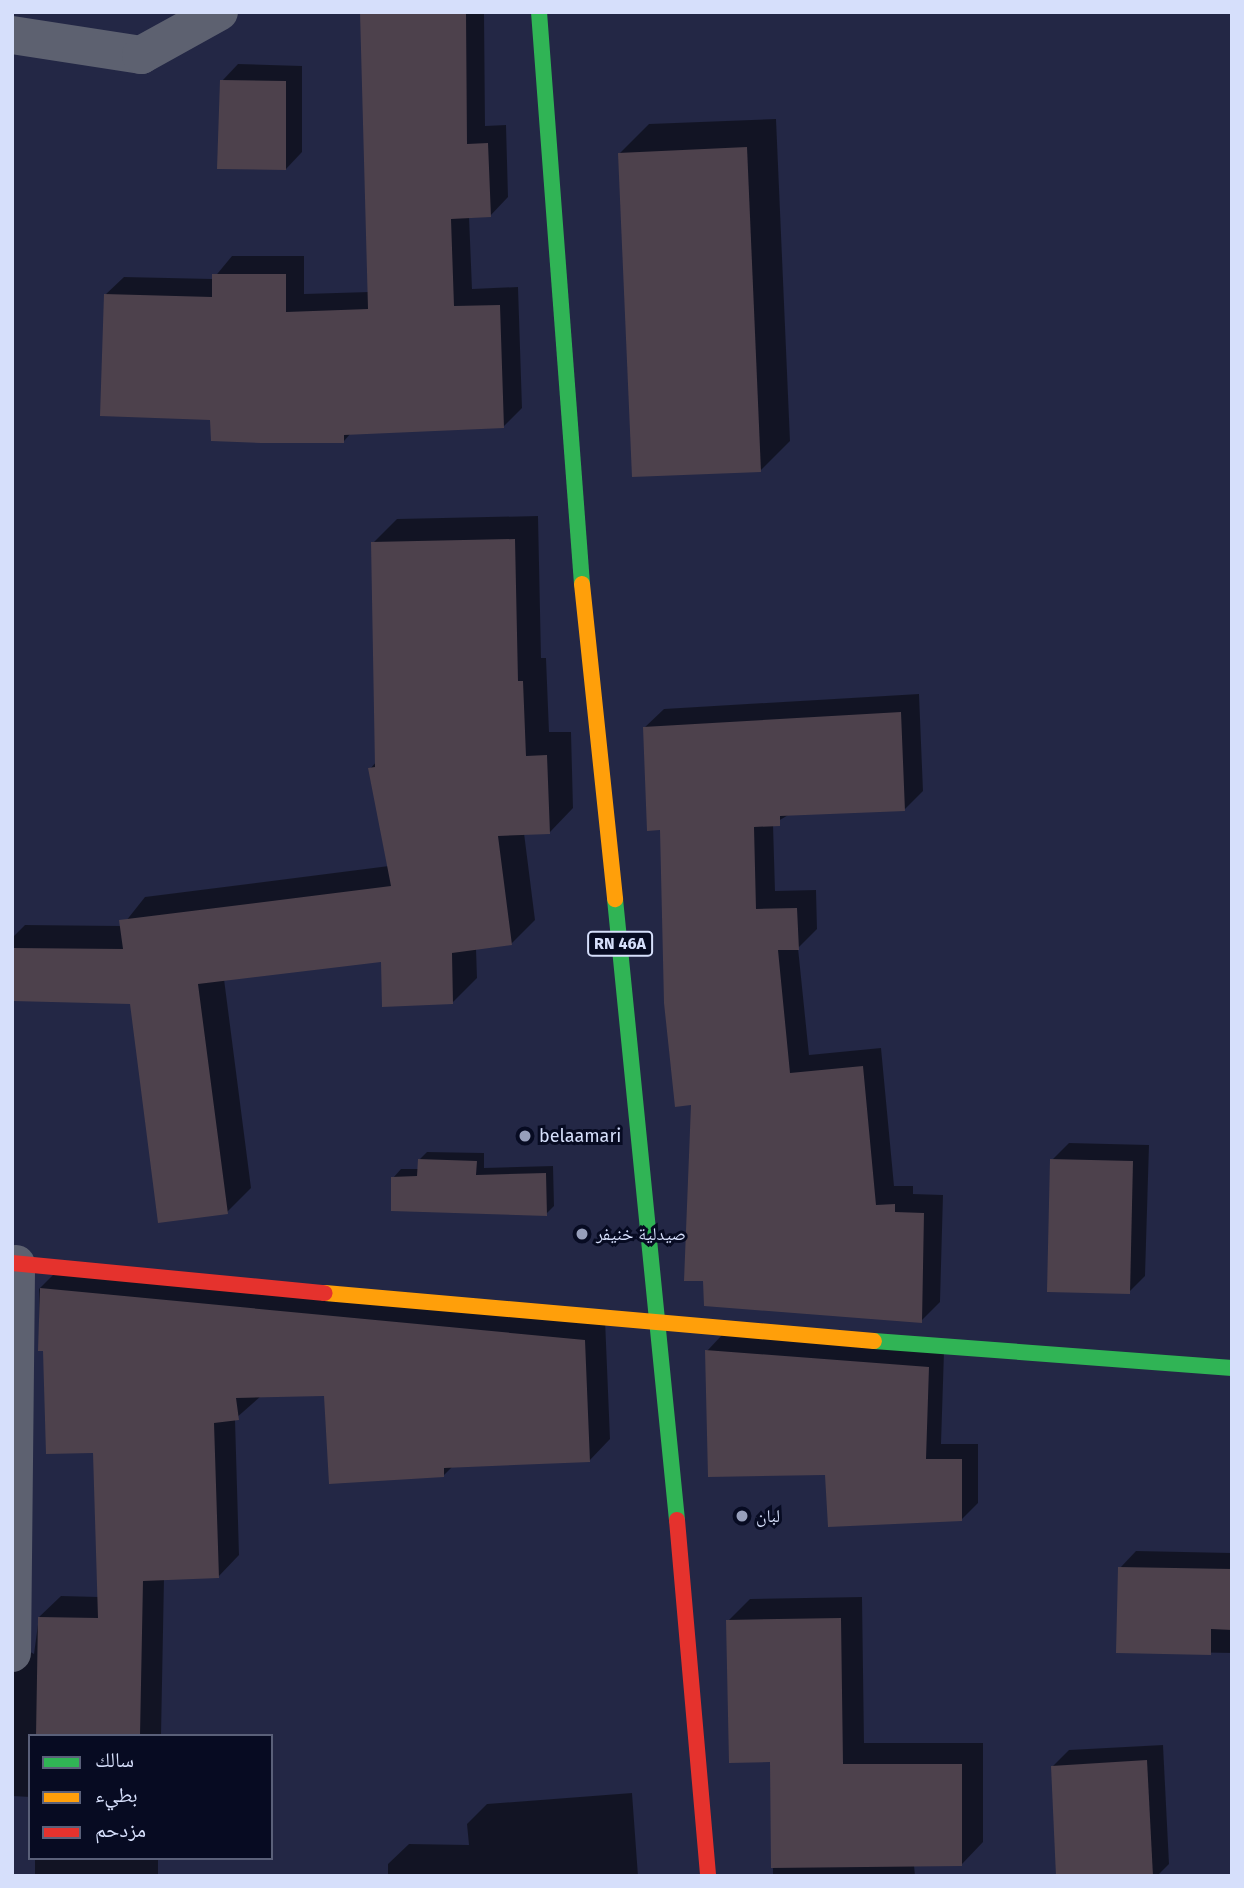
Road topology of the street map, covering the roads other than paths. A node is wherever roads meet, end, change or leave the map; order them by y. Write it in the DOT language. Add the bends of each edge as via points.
graph roads {
  1 [pos="219,12"];
  2 [pos="539,12"];
  3 [pos="12,35"];
  4 [pos="14,1264"];
  5 [pos="660,1325"];
  6 [pos="1232,1368"];
  7 [pos="12,1653"];
  8 [pos="708,1876"];
  1 -- 3 [label="street" via="141,55"];
  2 -- 5 [label="main road, RN 46A" via="578,550"];
  4 -- 5 [label="main road"];
  4 -- 7 [label="street"];
  5 -- 6 [label="main road"];
  5 -- 8 [label="main road, RN 46A"];
}
